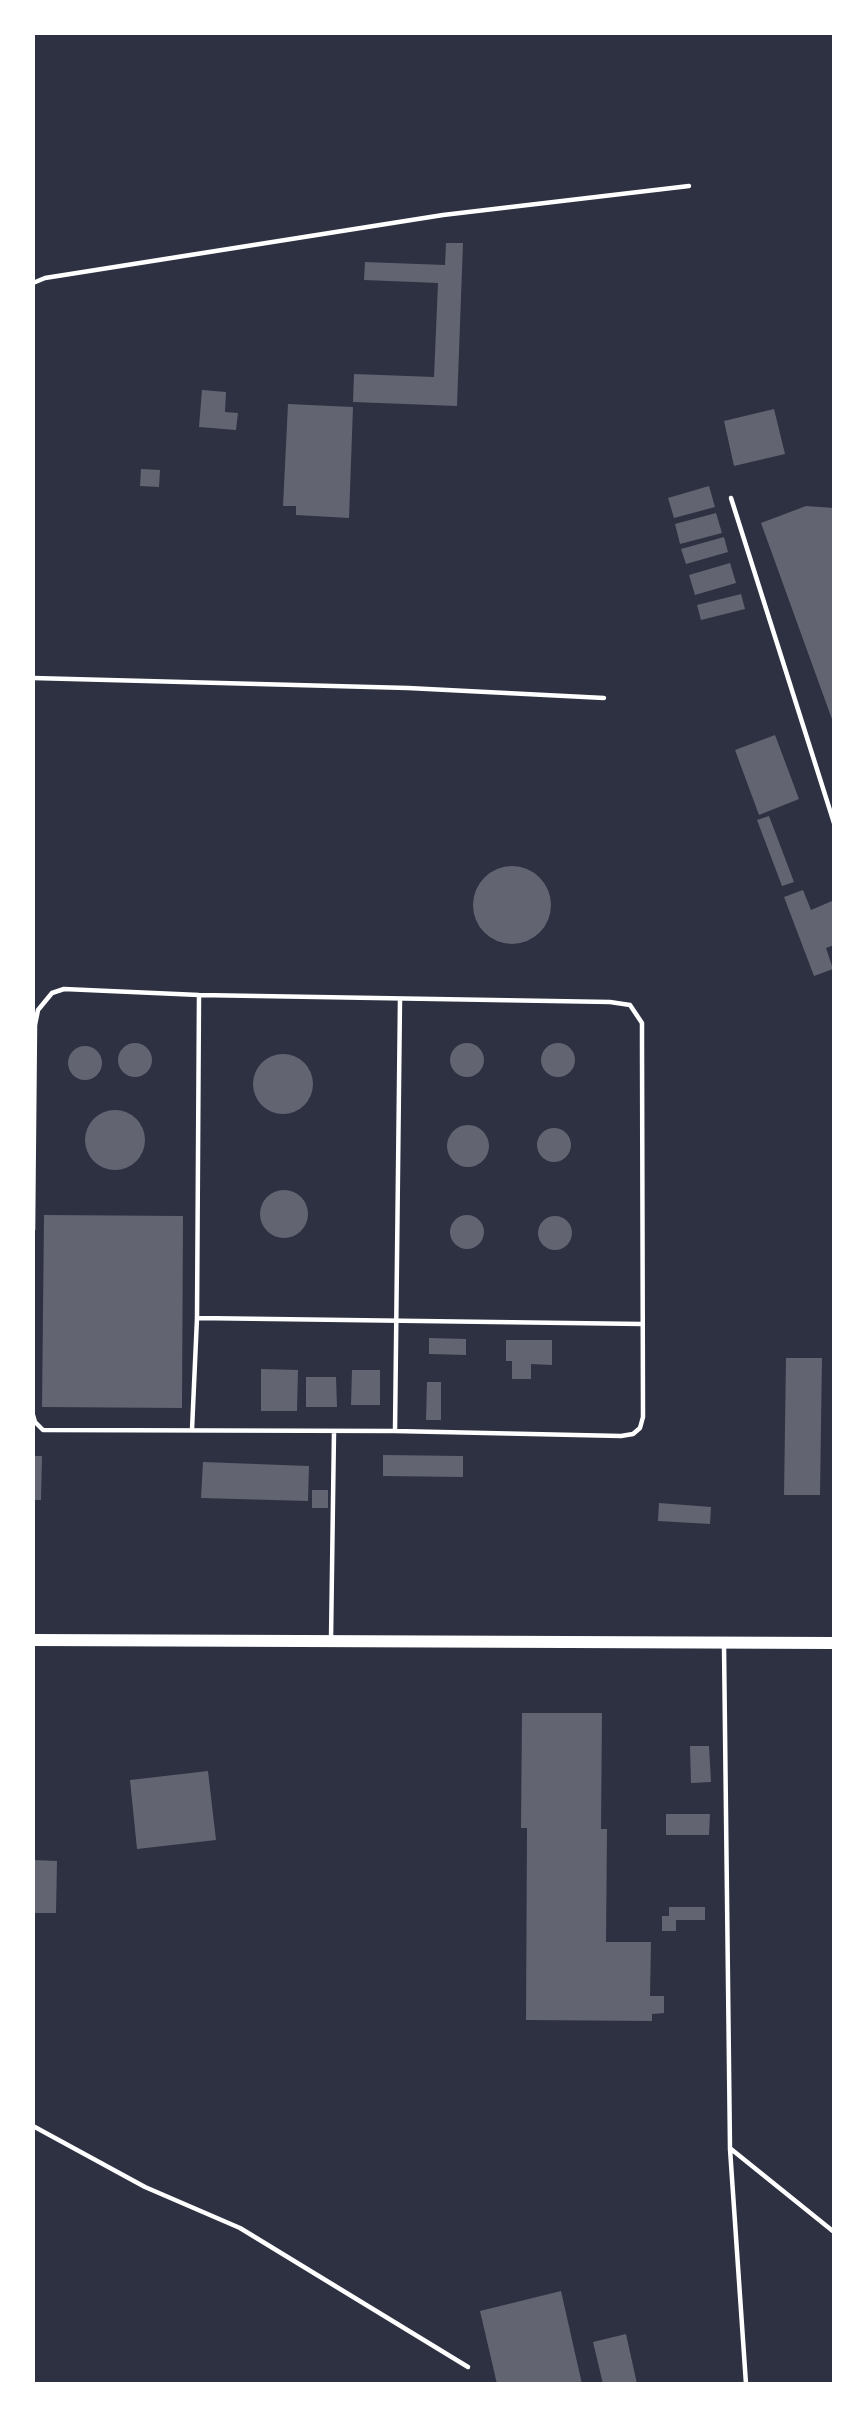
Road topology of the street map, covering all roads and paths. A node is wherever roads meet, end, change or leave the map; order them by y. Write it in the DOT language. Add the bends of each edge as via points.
graph roads {
  1 [pos="689,186"];
  2 [pos="33,283"];
  3 [pos="731,498"];
  4 [pos="33,678"];
  5 [pos="604,698"];
  6 [pos="834,823"];
  7 [pos="199,995"];
  8 [pos="400,999"];
  9 [pos="33,1230"];
  10 [pos="197,1318"];
  11 [pos="396,1322"];
  12 [pos="642,1324"];
  13 [pos="33,1415"];
  14 [pos="192,1430"];
  15 [pos="395,1431"];
  16 [pos="334,1432"];
  17 [pos="33,1640"];
  18 [pos="331,1640"];
  19 [pos="724,1642"];
  20 [pos="834,1643"];
  21 [pos="33,2126"];
  22 [pos="730,2148"];
  23 [pos="834,2232"];
  24 [pos="468,2367"];
  25 [pos="746,2384"];
  1 -- 2 [label="lane" via="443,215"];
  3 -- 6 [label="lane"];
  4 -- 5 [label="lane"];
  7 -- 8 [label="lane"];
  7 -- 9 [label="lane" via="64,989 52,993 38,1010"];
  7 -- 10 [label="lane"];
  8 -- 11 [label="lane"];
  8 -- 12 [label="lane" via="630,1005 642,1023"];
  10 -- 11 [label="lane"];
  10 -- 14 [label="lane"];
  11 -- 12 [label="lane"];
  11 -- 15 [label="lane"];
  12 -- 15 [label="lane" via="643,1417 634,1434"];
  13 -- 14 [label="lane" via="43,1430"];
  14 -- 16 [label="lane"];
  15 -- 16 [label="lane"];
  16 -- 18 [label="lane"];
  17 -- 18 [label="main road"];
  18 -- 19 [label="main road"];
  19 -- 20 [label="main road"];
  19 -- 22 [label="lane"];
  21 -- 24 [label="lane" via="145,2187 240,2228"];
  22 -- 23 [label="lane"];
  22 -- 25 [label="lane"];
}
